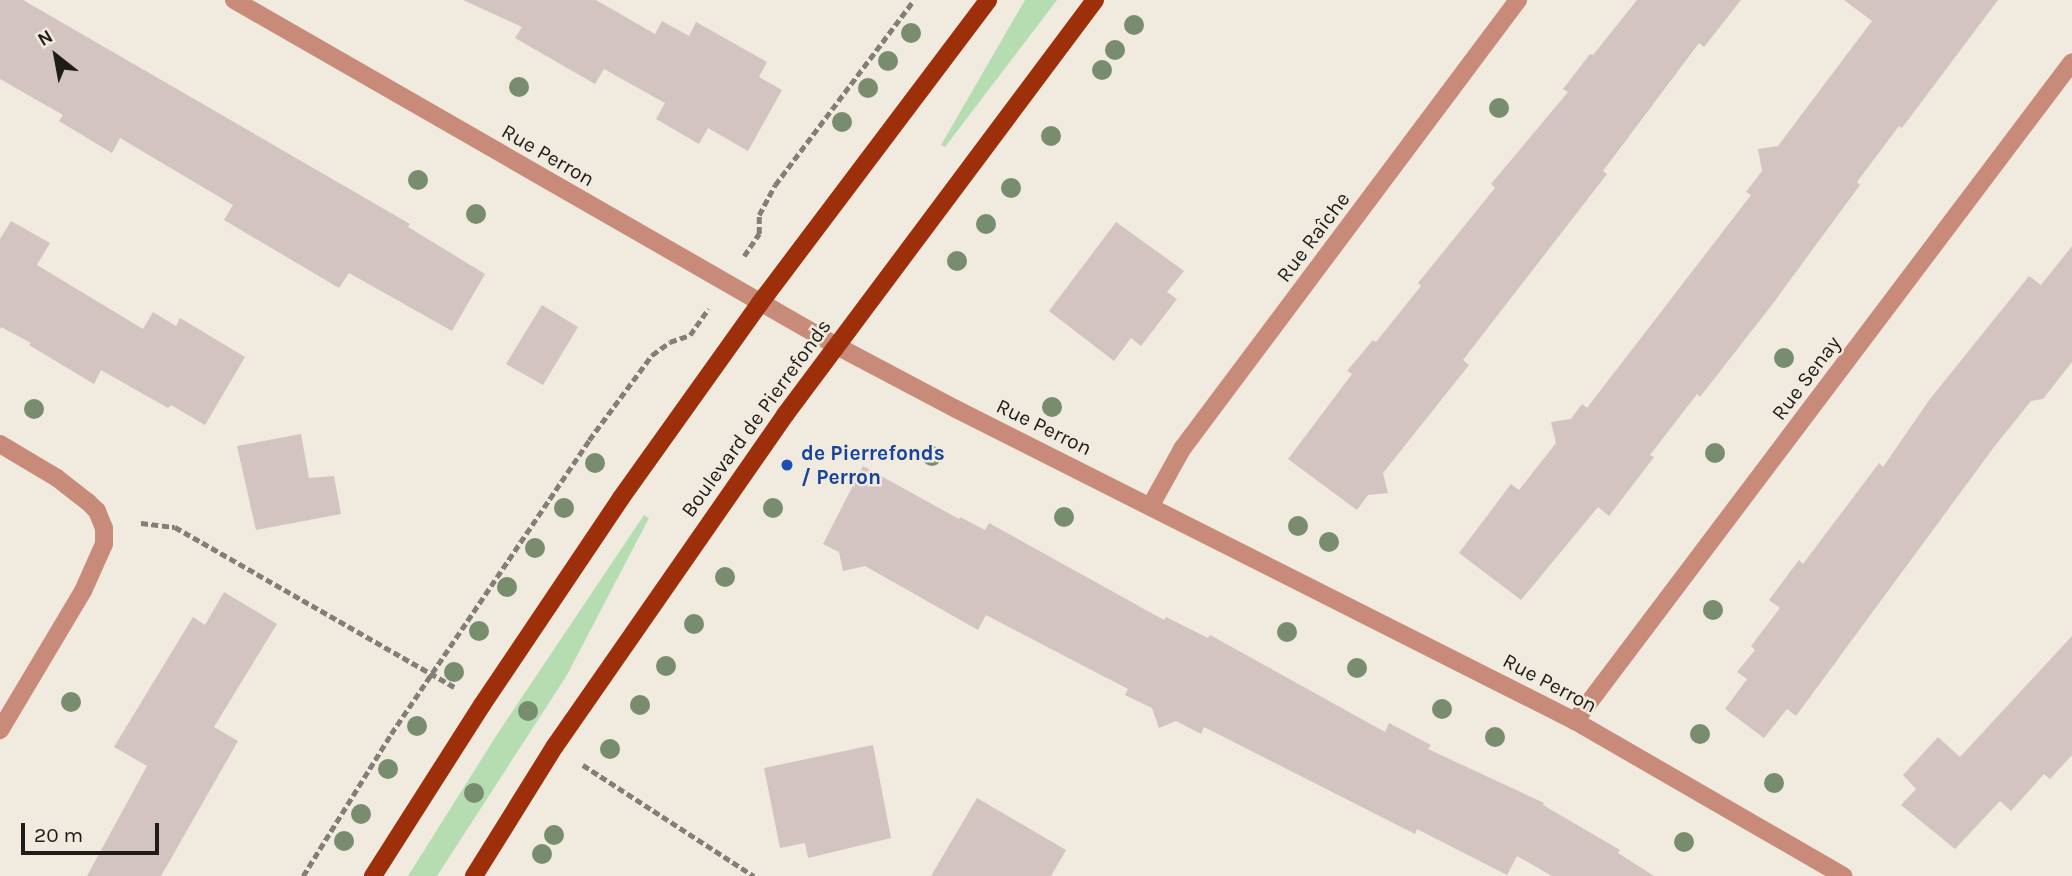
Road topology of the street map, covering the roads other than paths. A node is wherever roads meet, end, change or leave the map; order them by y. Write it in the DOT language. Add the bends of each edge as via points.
graph roads {
  1 [pos="233,0"];
  2 [pos="988,0"];
  3 [pos="1095,0"];
  4 [pos="1518,0"];
  5 [pos="2072,62"];
  6 [pos="760,303"];
  7 [pos="835,345"];
  8 [pos="0,444"];
  9 [pos="1151,505"];
  10 [pos="1575,721"];
  11 [pos="0,730"];
  12 [pos="373,876"];
  13 [pos="474,876"];
  14 [pos="1843,876"];
  1 -- 6 [label="street, Rue Perron"];
  2 -- 6 [label="main road"];
  3 -- 7 [label="main road, Boulevard de Pierrefonds"];
  4 -- 9 [label="street, Rue Raîche" via="1182,449"];
  5 -- 10 [label="street, Rue Senay"];
  6 -- 7 [label="street, Rue Perron"];
  6 -- 12 [label="main road" via="564,582"];
  7 -- 9 [label="street, Rue Perron"];
  7 -- 13 [label="main road, Boulevard de Pierrefonds" via="659,593"];
  8 -- 11 [label="street" via="88,502 104,528 104,544 83,591"];
  9 -- 10 [label="street, Rue Perron"];
  10 -- 14 [label="street, Rue Perron"];
}
